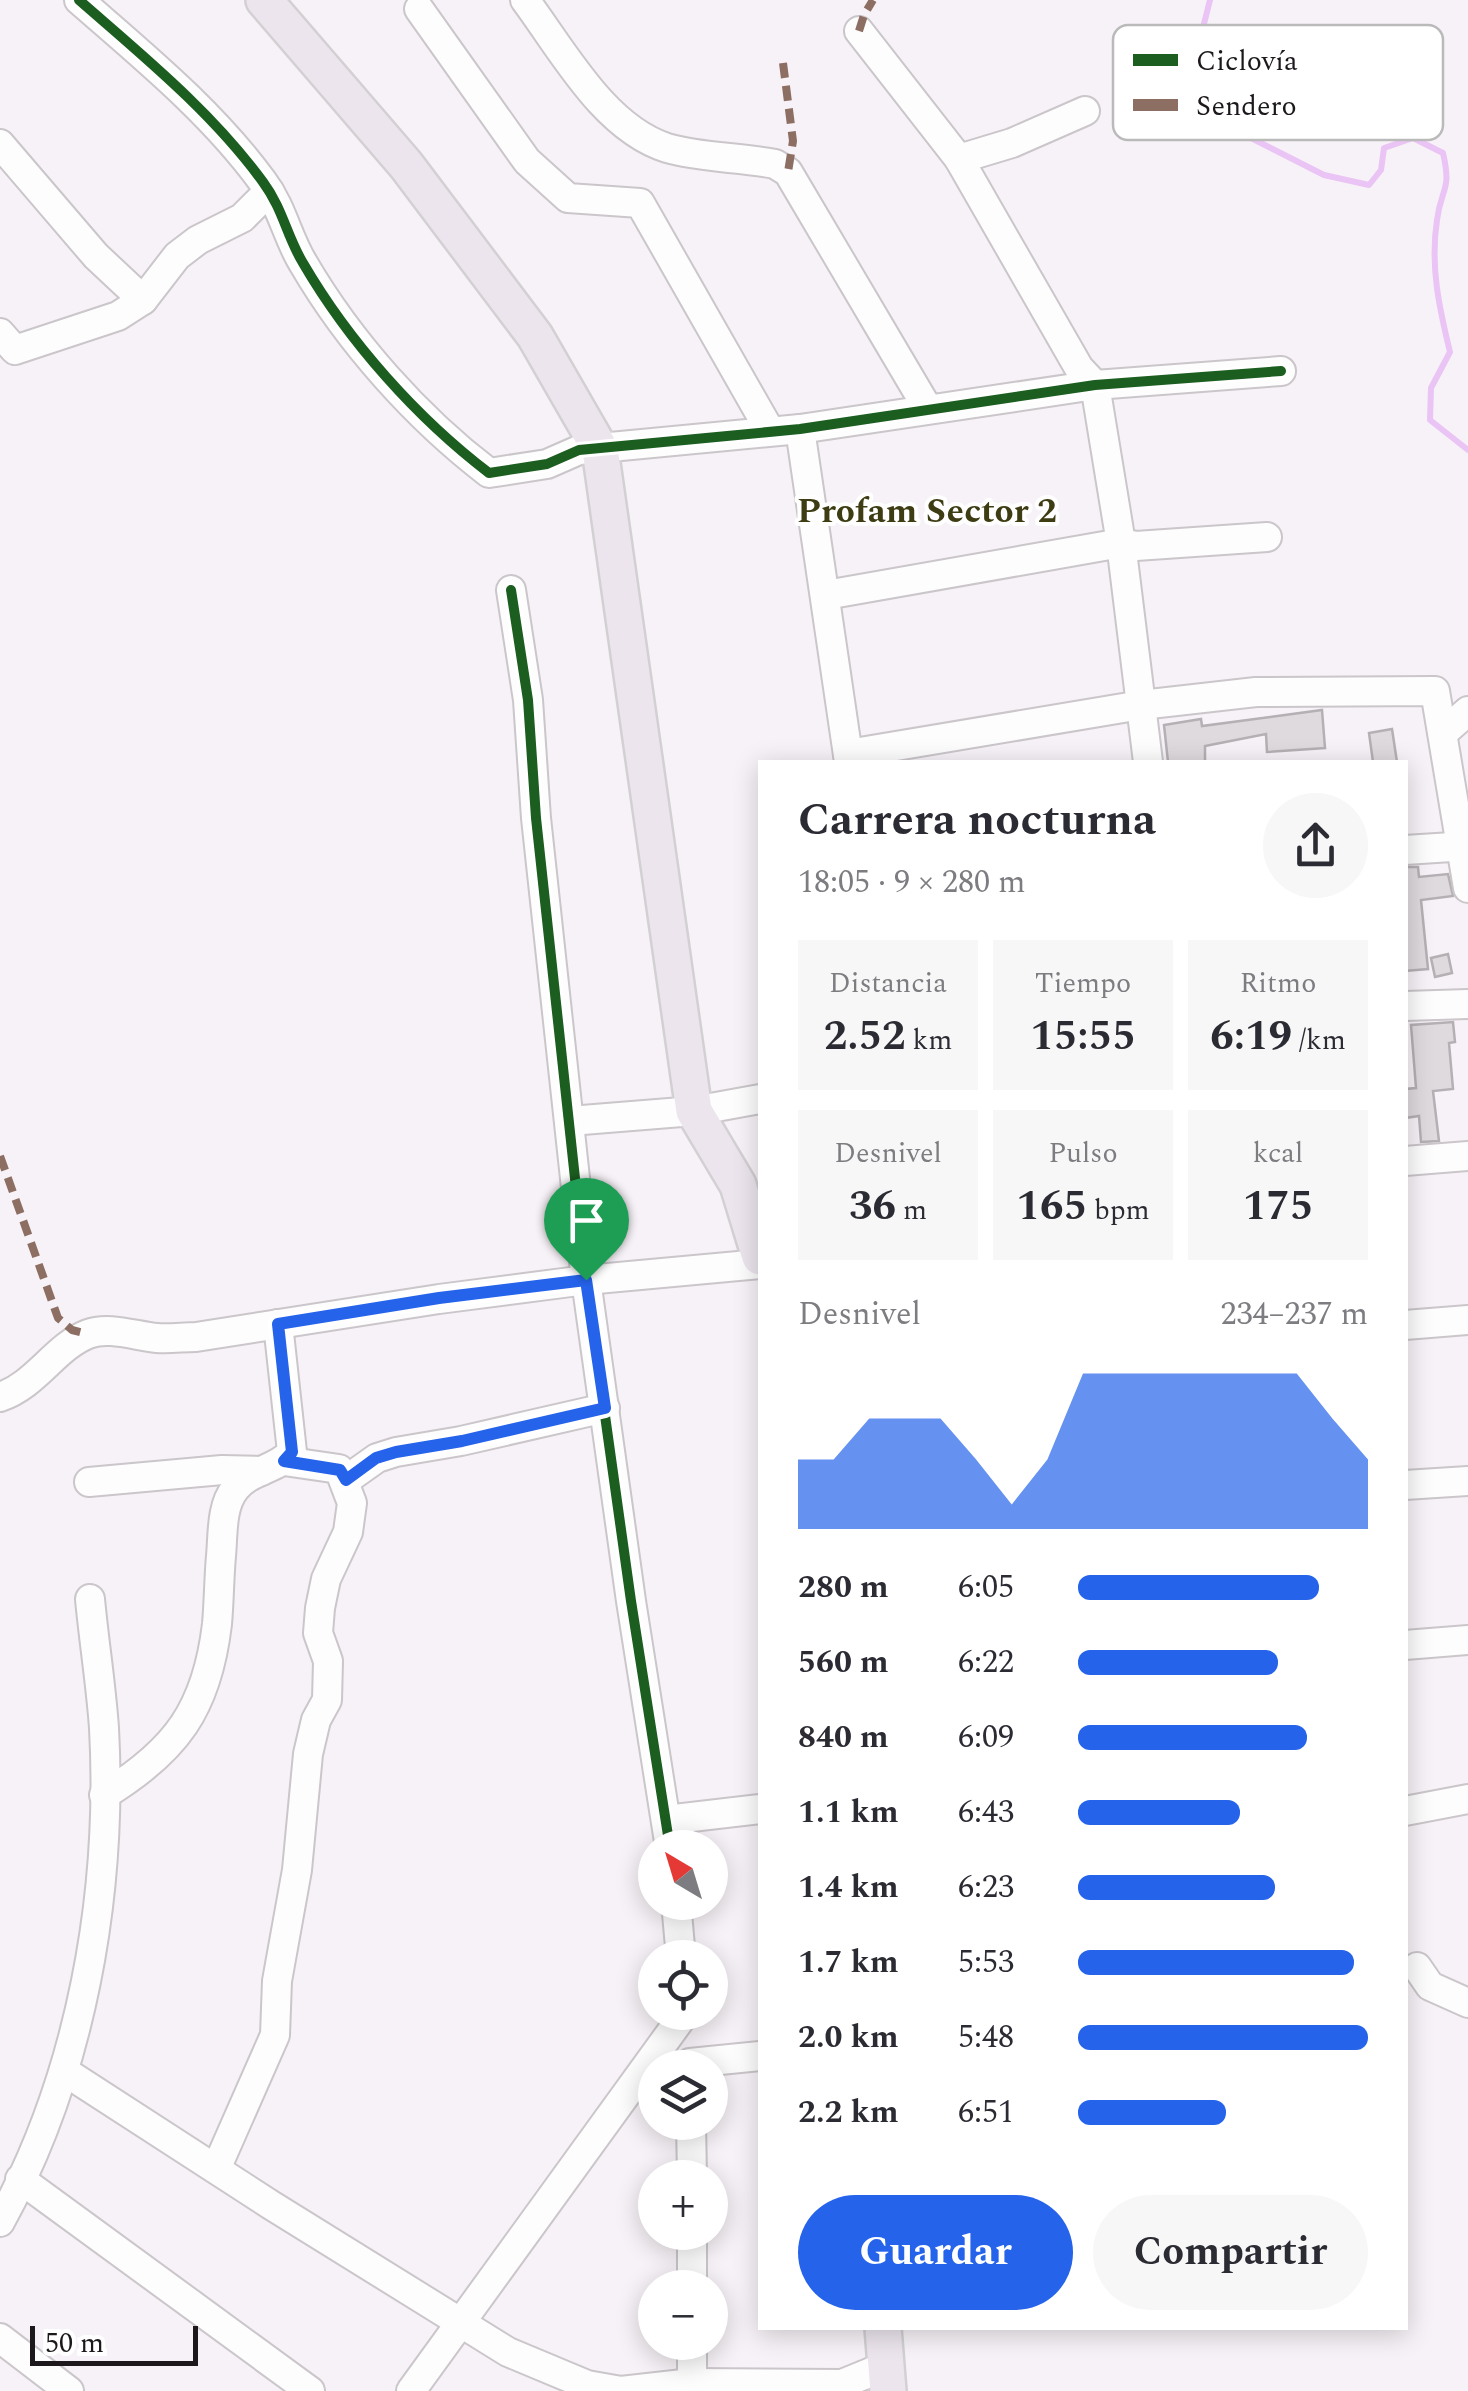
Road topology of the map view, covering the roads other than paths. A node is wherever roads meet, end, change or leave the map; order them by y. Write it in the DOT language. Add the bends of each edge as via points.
graph roads {
  1 [pos="79,0"];
  2 [pos="264,0"];
  3 [pos="524,0"];
  4 [pos="420,9"];
  5 [pos="859,31"];
  6 [pos="1085,111"];
  7 [pos="0,144"];
  8 [pos="960,160"];
  9 [pos="269,191"];
  10 [pos="143,300"];
  11 [pos="0,333"];
  12 [pos="1281,372"];
  13 [pos="1095,385"];
  14 [pos="928,410"];
  15 [pos="800,428"];
  16 [pos="770,431"];
  17 [pos="600,449"];
  18 [pos="1267,537"];
  19 [pos="1121,543"];
  20 [pos="510,590"];
  21 [pos="826,595"];
  22 [pos="1141,705"];
  23 [pos="1468,711"];
  24 [pos="1442,733"];
  25 [pos="848,758"];
  26 [pos="1148,760"];
  27 [pos="1465,846"];
  28 [pos="1408,850"];
  29 [pos="1468,888"];
  30 [pos="1468,1004"];
  31 [pos="1408,1006"];
  32 [pos="758,1099"];
  33 [pos="694,1112"];
  34 [pos="570,1121"];
  35 [pos="1468,1156"];
  36 [pos="1408,1161"];
  37 [pos="758,1253"];
  38 [pos="758,1260"];
  39 [pos="586,1280"];
  40 [pos="1468,1320"];
  41 [pos="278,1324"];
  42 [pos="1408,1325"];
  43 [pos="0,1397"];
  44 [pos="605,1408"];
  45 [pos="273,1466"];
  46 [pos="346,1480"];
  47 [pos="1468,1481"];
  48 [pos="89,1482"];
  49 [pos="1408,1485"];
  50 [pos="90,1599"];
  51 [pos="1468,1640"];
  52 [pos="1408,1644"];
  53 [pos="104,1794"];
  54 [pos="1468,1800"];
  55 [pos="758,1810"];
  56 [pos="1408,1810"];
  57 [pos="667,1830"];
  58 [pos="683,1830"];
  59 [pos="1417,1967"];
  60 [pos="1468,2003"];
  61 [pos="658,2050"];
  62 [pos="689,2050"];
  63 [pos="758,2056"];
  64 [pos="728,2060"];
  65 [pos="64,2071"];
  66 [pos="638,2077"];
  67 [pos="216,2169"];
  68 [pos="20,2179"];
  69 [pos="0,2222"];
  70 [pos="462,2322"];
  71 [pos="883,2330"];
  72 [pos="0,2338"];
  73 [pos="692,2360"];
  74 [pos="887,2379"];
  75 [pos="692,2383"];
  76 [pos="69,2391"];
  77 [pos="310,2391"];
  78 [pos="411,2391"];
  1 -- 9 [label="street" via="186,96"];
  2 -- 17 [label="main road" via="406,165 536,336"];
  3 -- 14 [label="street" via="603,105 645,140 788,172"];
  4 -- 16 [label="street" via="527,161 568,198 640,203"];
  5 -- 8 [label="street"];
  6 -- 8 [label="street"];
  7 -- 10 [label="street"];
  8 -- 13 [label="street"];
  9 -- 10 [label="street" via="242,218 177,256"];
  9 -- 17 [label="street" via="300,259 356,340 464,454 490,473"];
  10 -- 11 [label="street" via="118,316 15,350"];
  12 -- 13 [label="street"];
  13 -- 14 [label="street"];
  13 -- 19 [label="street"];
  14 -- 15 [label="street"];
  15 -- 16 [label="street"];
  15 -- 21 [label="street"];
  16 -- 17 [label="street"];
  17 -- 33 [label="main road"];
  18 -- 19 [label="street"];
  19 -- 21 [label="street"];
  19 -- 22 [label="street"];
  20 -- 34 [label="street" via="528,700"];
  21 -- 25 [label="street"];
  22 -- 24 [label="street" via="1256,692 1435,691"];
  22 -- 25 [label="street"];
  22 -- 26 [label="street"];
  23 -- 24 [label="street"];
  24 -- 27 [label="street"];
  27 -- 28 [label="street"];
  27 -- 29 [label="street"];
  30 -- 31 [label="street"];
  32 -- 33 [label="street"];
  33 -- 34 [label="street"];
  33 -- 37 [label="main road" via="738,1185"];
  34 -- 39 [label="street"];
  35 -- 36 [label="street"];
  38 -- 39 [label="street"];
  39 -- 41 [label="street"];
  39 -- 44 [label="street"];
  40 -- 42 [label="street"];
  41 -- 43 [label="street" via="164,1338 88,1334 18,1391"];
  41 -- 45 [label="street" via="292,1452"];
  44 -- 46 [label="street" via="396,1452"];
  44 -- 57 [label="street"];
  45 -- 46 [label="street" via="340,1470"];
  45 -- 48 [label="street"];
  45 -- 53 [label="street" via="234,1489 228,1505 217,1626 192,1716 154,1760"];
  46 -- 67 [label="street" via="352,1503 348,1532 326,1579 318,1633 328,1661 327,1700 308,1754 274,2035"];
  47 -- 49 [label="street"];
  50 -- 53 [label="street" via="104,1724"];
  51 -- 52 [label="street"];
  53 -- 65 [label="street" via="98,1904"];
  54 -- 56 [label="street"];
  55 -- 58 [label="street"];
  59 -- 60 [label="street" via="1430,1986"];
  61 -- 62 [label="street" via="685,2012"];
  63 -- 64 [label="street"];
  65 -- 67 [label="street"];
  65 -- 68 [label="street"];
  66 -- 70 [label="street"];
  67 -- 70 [label="street"];
  68 -- 69 [label="street"];
  68 -- 77 [label="street"];
  70 -- 75 [label="street" via="508,2352 587,2385 621,2391"];
  70 -- 78 [label="street"];
  71 -- 74 [label="main road"];
  72 -- 76 [label="street"];
  73 -- 75 [label="street"];
  74 -- 75 [label="street"];
}
